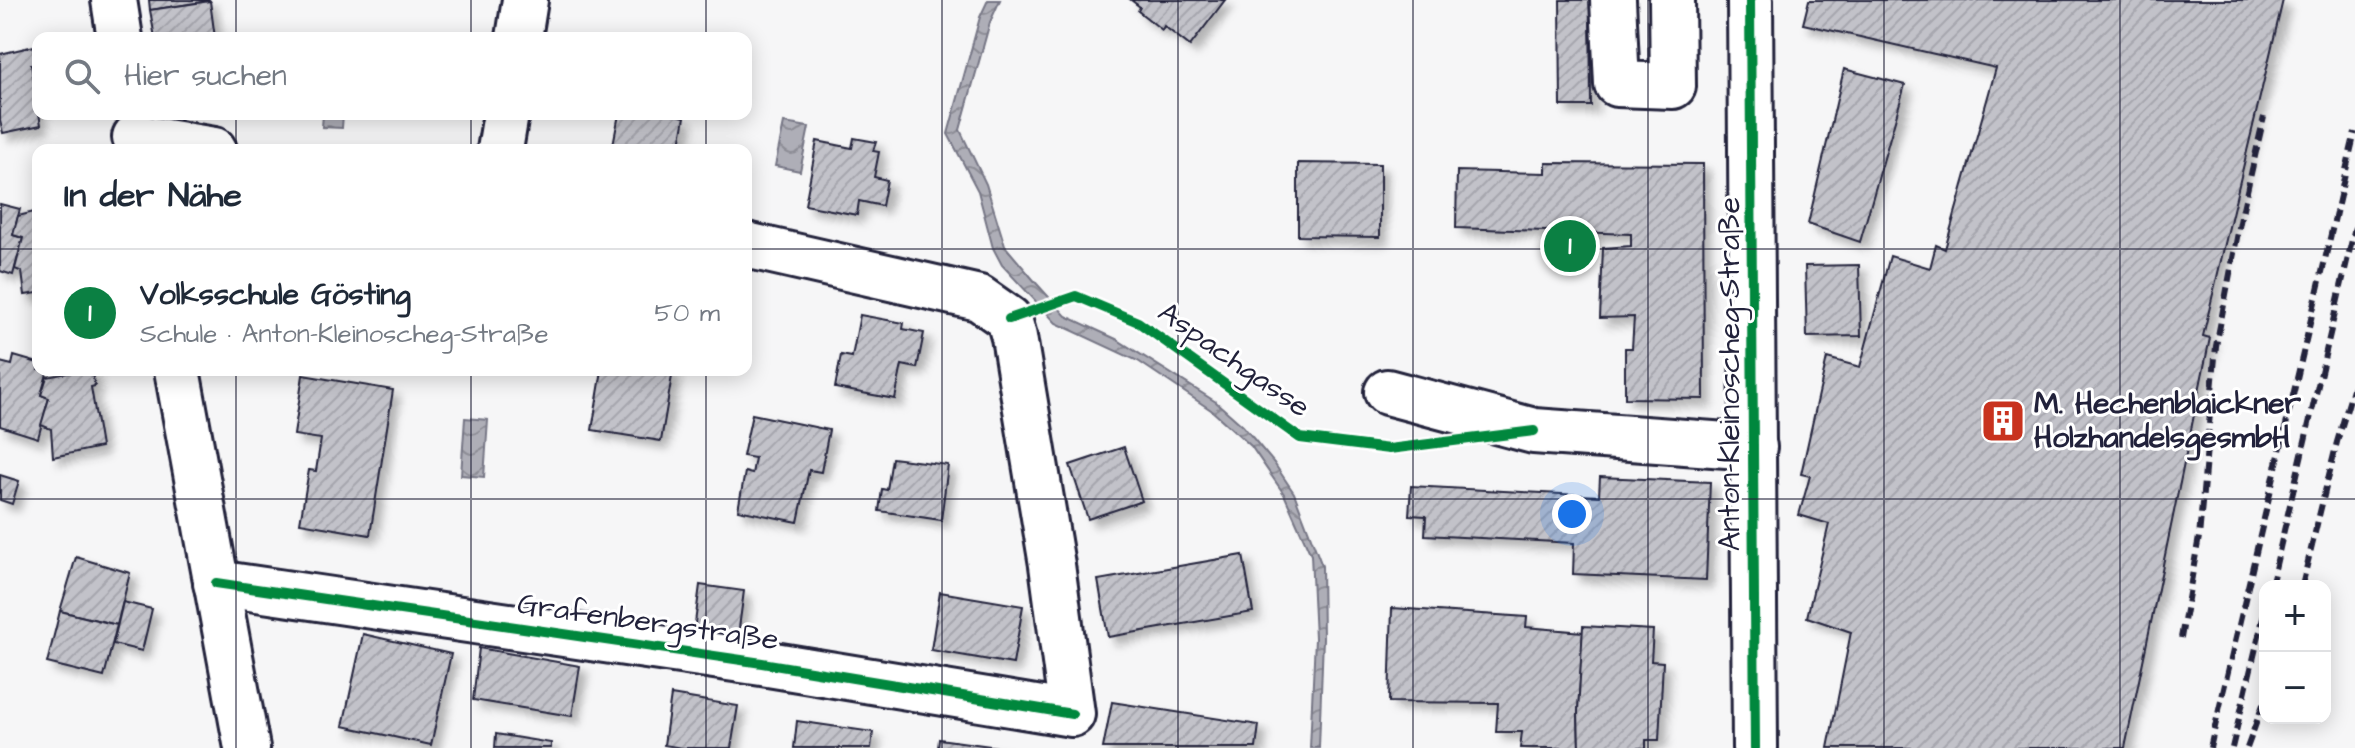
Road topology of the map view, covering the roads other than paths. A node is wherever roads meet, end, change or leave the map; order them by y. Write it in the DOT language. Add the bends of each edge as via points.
graph roads {
  1 [pos="114,0"];
  2 [pos="525,0"];
  3 [pos="1613,0"];
  4 [pos="1672,0"];
  5 [pos="1750,0"];
  6 [pos="119,32"];
  7 [pos="520,32"];
  8 [pos="505,120"];
  9 [pos="134,134"];
  10 [pos="184,144"];
  11 [pos="501,144"];
  12 [pos="752,246"];
  13 [pos="178,376"];
  14 [pos="1387,392"];
  15 [pos="1754,447"];
  16 [pos="216,583"];
  17 [pos="247,748"];
  18 [pos="1755,748"];
  1 -- 6 [label="street"];
  2 -- 7 [label="street"];
  3 -- 4 [label="street" via="1617,84 1673,86"];
  5 -- 15 [label="street, Anton-Kleinoscheg-Straße"];
  8 -- 11 [label="street"];
  9 -- 10 [label="street"];
  12 -- 16 [label="street, Grafenbergstraße" via="979,298 1009,319 1072,714"];
  13 -- 16 [label="street"];
  14 -- 15 [label="street" via="1534,431"];
  15 -- 18 [label="street, Anton-Kleinoscheg-Straße"];
  16 -- 17 [label="street"];
}
